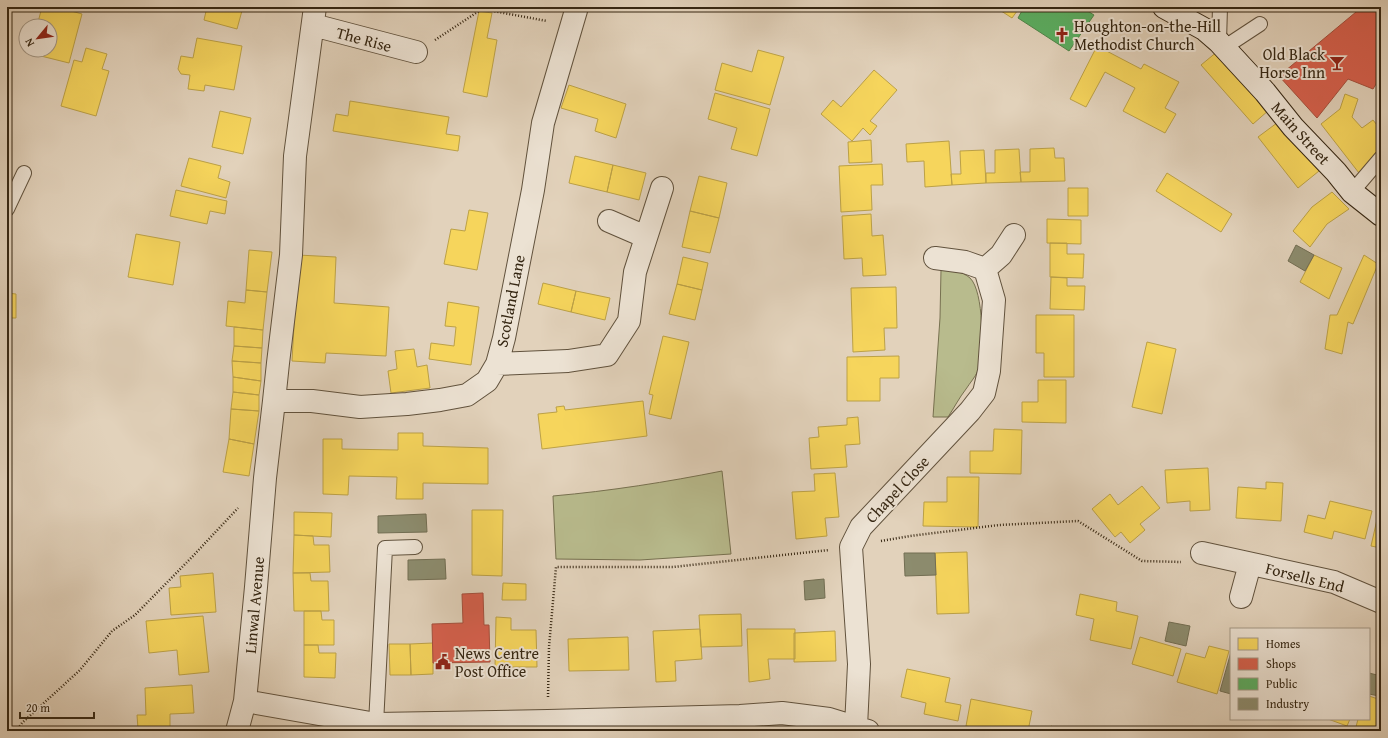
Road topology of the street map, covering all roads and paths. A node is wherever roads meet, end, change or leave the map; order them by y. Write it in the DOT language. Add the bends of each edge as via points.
graph roads {
  1 [pos="1164,7"];
  2 [pos="1220,7"];
  3 [pos="314,16"];
  4 [pos="574,17"];
  5 [pos="1260,24"];
  6 [pos="1222,45"];
  7 [pos="416,52"];
  8 [pos="1381,158"];
  9 [pos="24,173"];
  10 [pos="662,188"];
  11 [pos="1352,192"];
  12 [pos="7,209"];
  13 [pos="1381,215"];
  14 [pos="609,221"];
  15 [pos="1014,235"];
  16 [pos="646,237"];
  17 [pos="935,258"];
  18 [pos="985,269"];
  19 [pos="497,364"];
  20 [pos="274,401"];
  21 [pos="240,506"];
  22 [pos="415,547"];
  23 [pos="851,547"];
  24 [pos="1202,553"];
  25 [pos="1250,564"];
  26 [pos="1241,597"];
  27 [pos="1381,602"];
  28 [pos="245,701"];
  29 [pos="548,721"];
  30 [pos="741,723"];
  31 [pos="376,724"];
  32 [pos="862,729"];
  33 [pos="16,731"];
  34 [pos="237,731"];
  1 -- 6 [label="street, Main Street" via="1204,29"];
  2 -- 6 [label="lane"];
  3 -- 7 [label="street, The Rise"];
  3 -- 20 [label="street" via="295,156 291,255"];
  4 -- 7 [label="path" via="482,9"];
  4 -- 19 [label="street, Scotland Lane" via="544,123 533,190"];
  5 -- 6 [label="lane"];
  6 -- 11 [label="street, Main Street"];
  8 -- 11 [label="lane"];
  9 -- 12 [label="lane"];
  10 -- 16 [label="street"];
  11 -- 13 [label="street, Main Street"];
  14 -- 16 [label="street"];
  15 -- 18 [label="street" via="1001,255"];
  16 -- 19 [label="street" via="635,272 628,321 608,355 568,361"];
  17 -- 18 [label="street" via="965,262"];
  18 -- 23 [label="street, Chapel Close" via="994,300 989,371 984,392 970,411 861,527"];
  19 -- 20 [label="street, Scotland Lane" via="487,381 467,396 360,407 312,401"];
  20 -- 28 [label="street, Linwal Avenue"];
  21 -- 33 [label="path" via="135,615 112,631 80,670"];
  22 -- 31 [label="lane" via="385,548"];
  23 -- 24 [label="path" via="910,536 999,525 1078,521 1142,561 1190,562"];
  23 -- 29 [label="path" via="673,567 556,567 549,647"];
  23 -- 32 [label="street"];
  24 -- 25 [label="street, Forsells End"];
  25 -- 26 [label="street, Forsells End"];
  25 -- 27 [label="street, Forsells End" via="1334,582"];
  28 -- 31 [label="street"];
  28 -- 34 [label="street, Linwal Avenue"];
  29 -- 30 [label="street"];
  29 -- 31 [label="street"];
  30 -- 32 [label="street" via="782,713 829,719"];
}
